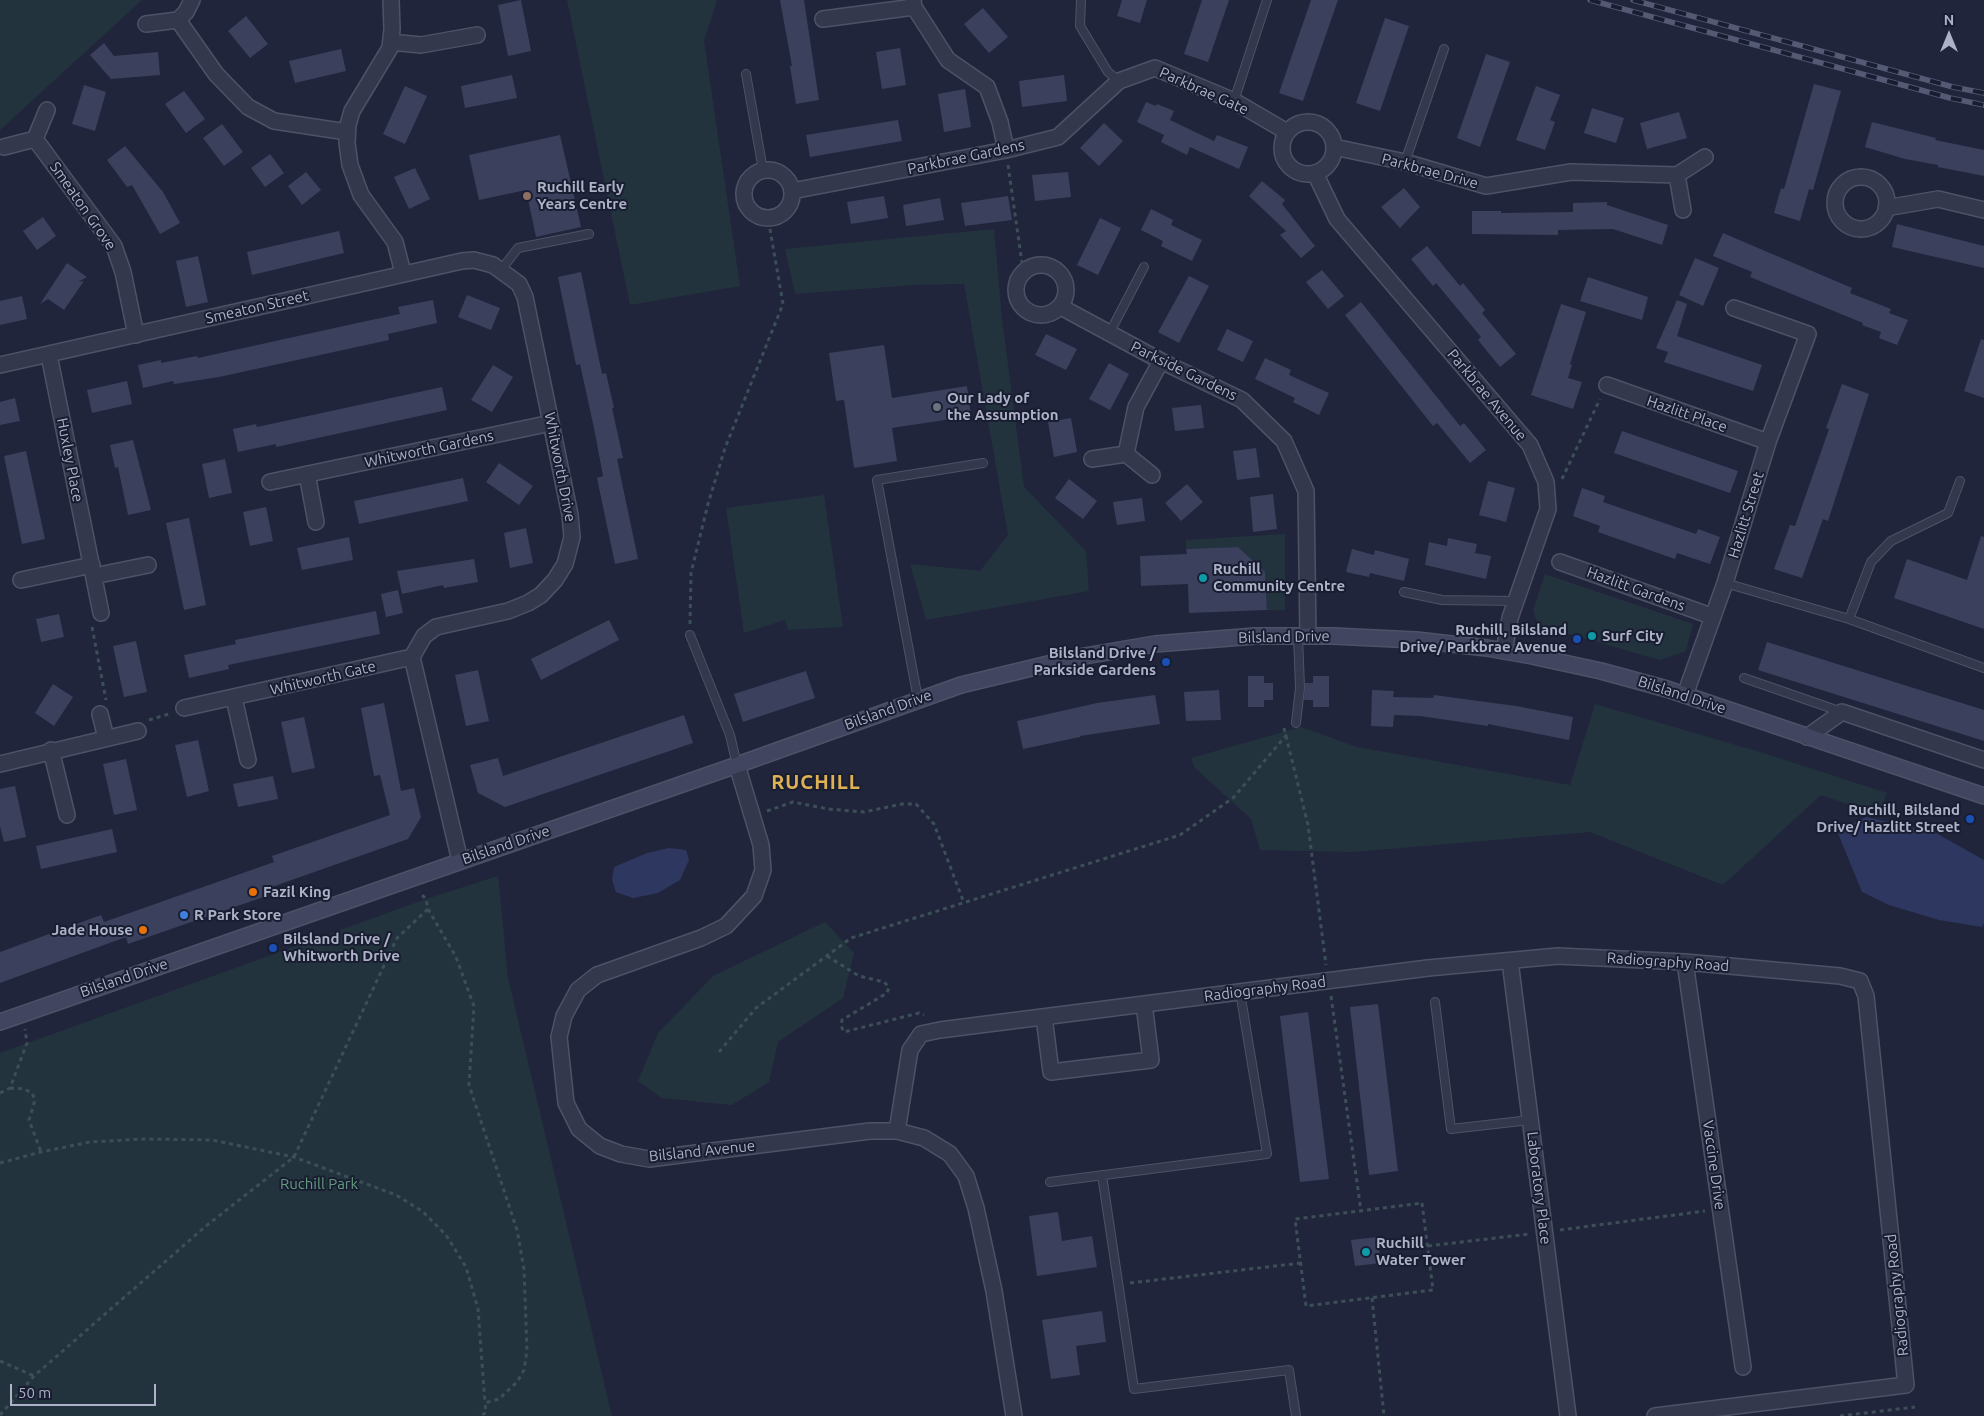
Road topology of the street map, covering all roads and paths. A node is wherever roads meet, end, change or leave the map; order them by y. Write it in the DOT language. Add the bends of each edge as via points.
graph roads {
  1 [pos="192,0"];
  2 [pos="391,0"];
  3 [pos="1081,0"];
  4 [pos="1267,0"];
  5 [pos="914,3"];
  6 [pos="823,19"];
  7 [pos="178,20"];
  8 [pos="146,24"];
  9 [pos="477,35"];
  10 [pos="391,42"];
  11 [pos="1444,48"];
  12 [pos="746,74"];
  13 [pos="1119,81"];
  14 [pos="1234,101"];
  15 [pos="47,110"];
  16 [pos="346,132"];
  17 [pos="1287,132"];
  18 [pos="35,139"];
  19 [pos="1334,146"];
  20 [pos="4,148"];
  21 [pos="1006,150"];
  22 [pos="1705,157"];
  23 [pos="1405,162"];
  24 [pos="764,170"];
  25 [pos="1315,173"];
  26 [pos="1677,175"];
  27 [pos="792,191"];
  28 [pos="1886,208"];
  29 [pos="1683,210"];
  30 [pos="1984,210"];
  31 [pos="768,218"];
  32 [pos="589,234"];
  33 [pos="1144,267"];
  34 [pos="1023,270"];
  35 [pos="404,273"];
  36 [pos="506,274"];
  37 [pos="1061,307"];
  38 [pos="1734,308"];
  39 [pos="1109,334"];
  40 [pos="136,335"];
  41 [pos="49,354"];
  42 [pos="1161,361"];
  43 [pos="0,365"];
  44 [pos="1606,385"];
  45 [pos="551,423"];
  46 [pos="1768,442"];
  47 [pos="1126,454"];
  48 [pos="1092,459"];
  49 [pos="983,463"];
  50 [pos="307,474"];
  51 [pos="1152,475"];
  52 [pos="1960,481"];
  53 [pos="270,482"];
  54 [pos="1560,482"];
  55 [pos="316,522"];
  56 [pos="1560,562"];
  57 [pos="148,566"];
  58 [pos="93,571"];
  59 [pos="21,580"];
  60 [pos="1724,583"];
  61 [pos="1404,592"];
  62 [pos="1516,600"];
  63 [pos="102,614"];
  64 [pos="1711,616"];
  65 [pos="1849,619"];
  66 [pos="690,635"];
  67 [pos="1303,636"];
  68 [pos="1504,651"];
  69 [pos="412,657"];
  70 [pos="1984,668"];
  71 [pos="1744,678"];
  72 [pos="1685,695"];
  73 [pos="234,698"];
  74 [pos="918,699"];
  75 [pos="184,708"];
  76 [pos="1842,712"];
  77 [pos="100,714"];
  78 [pos="1296,724"];
  79 [pos="1284,727"];
  80 [pos="138,731"];
  81 [pos="1284,737"];
  82 [pos="1807,737"];
  83 [pos="106,738"];
  84 [pos="51,750"];
  85 [pos="248,760"];
  86 [pos="1984,760"];
  87 [pos="0,764"];
  88 [pos="737,765"];
  89 [pos="1984,796"];
  90 [pos="67,815"];
  91 [pos="752,815"];
  92 [pos="460,861"];
  93 [pos="406,879"];
  94 [pos="964,903"];
  95 [pos="428,909"];
  96 [pos="826,956"];
  97 [pos="1510,961"];
  98 [pos="1685,962"];
  99 [pos="1328,981"];
  100 [pos="1240,992"];
  101 [pos="1435,1002"];
  102 [pos="1144,1004"];
  103 [pos="23,1014"];
  104 [pos="1044,1016"];
  105 [pos="0,1022"];
  106 [pos="940,1030"];
  107 [pos="719,1052"];
  108 [pos="10,1088"];
  109 [pos="0,1093"];
  110 [pos="1530,1120"];
  111 [pos="897,1131"];
  112 [pos="41,1152"];
  113 [pos="294,1157"];
  114 [pos="0,1163"];
  115 [pos="1102,1175"];
  116 [pos="1050,1182"];
  117 [pos="1721,1209"];
  118 [pos="1361,1211"];
  119 [pos="1545,1232"];
  120 [pos="1428,1246"];
  121 [pos="1301,1264"];
  122 [pos="1118,1284"];
  123 [pos="1372,1298"];
  124 [pos="0,1361"];
  125 [pos="1743,1367"];
  126 [pos="34,1376"];
  127 [pos="485,1403"];
  128 [pos="1915,1407"];
  129 [pos="486,1414"];
  130 [pos="0,1415"];
  131 [pos="478,1416"];
  132 [pos="1014,1416"];
  133 [pos="1296,1416"];
  134 [pos="1384,1416"];
  135 [pos="1568,1416"];
  136 [pos="1655,1416"];
  137 [pos="1840,1416"];
  1 -- 7 [label="street"];
  2 -- 10 [label="street"];
  3 -- 13 [label="lane" via="1080,26 1108,72"];
  4 -- 14 [label="lane"];
  5 -- 6 [label="street"];
  5 -- 21 [label="street" via="948,60 987,87"];
  7 -- 8 [label="street"];
  7 -- 16 [label="street" via="216,74 248,107 274,120"];
  9 -- 10 [label="street" via="421,45"];
  10 -- 16 [label="street" via="385,59 352,112"];
  11 -- 23 [label="lane"];
  12 -- 24 [label="lane"];
  13 -- 14 [label="street, Parkbrae Gate" via="1155,68"];
  13 -- 21 [label="street, Parkbrae Gardens" via="1058,137"];
  14 -- 17 [label="street, Parkbrae Gate"];
  15 -- 18 [label="street"];
  16 -- 35 [label="street" via="357,186 395,242"];
  17 -- 19 [label="street" via="1302,122 1311,122 1327,130"];
  17 -- 25 [label="street" via="1282,147 1286,162 1299,172"];
  18 -- 20 [label="street"];
  18 -- 40 [label="street, Smeaton Grove" via="114,246"];
  19 -- 23 [label="street, Parkbrae Drive"];
  19 -- 25 [label="street" via="1329,163"];
  21 -- 27 [label="street, Parkbrae Gardens"];
  21 -- 34 [label="path"];
  22 -- 26 [label="street"];
  23 -- 26 [label="street, Parkbrae Drive" via="1486,186 1571,172"];
  24 -- 27 [label="street" via="772,170 785,177"];
  24 -- 31 [label="street" via="750,177 745,184 744,200 753,213"];
  25 -- 62 [label="street, Parkbrae Avenue" via="1337,218 1530,445 1546,482 1548,509"];
  26 -- 29 [label="street"];
  27 -- 31 [label="street" via="788,206 776,217"];
  28 -- 30 [label="street" via="1938,199"];
  31 -- 66 [label="path" via="783,304 725,448 708,504 691,573"];
  32 -- 36 [label="lane" via="518,248"];
  33 -- 39 [label="lane"];
  34 -- 37 [label="street" via="1036,265 1050,267 1060,274 1066,285"];
  34 -- 37 [label="street" via="1015,290 1022,308 1040,315"];
  35 -- 36 [label="street, Smeaton Street" via="474,260 485,262"];
  35 -- 40 [label="street, Smeaton Street"];
  36 -- 45 [label="street, Whitworth Drive" via="525,297"];
  37 -- 39 [label="street, Parkside Gardens"];
  38 -- 46 [label="street, Hazlitt Street" via="1808,334"];
  39 -- 42 [label="street, Parkside Gardens"];
  40 -- 41 [label="street, Smeaton Street"];
  41 -- 43 [label="street, Smeaton Street"];
  41 -- 58 [label="street, Huxley Place"];
  42 -- 47 [label="street" via="1136,407"];
  42 -- 67 [label="street, Parkside Gardens" via="1242,400 1284,441 1306,492"];
  44 -- 46 [label="street, Hazlitt Place"];
  44 -- 54 [label="path"];
  45 -- 50 [label="street, Whitworth Gardens"];
  45 -- 69 [label="street, Whitworth Drive" via="572,527 571,546 560,573 547,589 528,603 508,611 442,624 429,631"];
  46 -- 60 [label="street, Hazlitt Street"];
  47 -- 48 [label="street"];
  47 -- 51 [label="street"];
  49 -- 74 [label="lane" via="877,480"];
  50 -- 53 [label="street, Whitworth Gardens"];
  50 -- 55 [label="street"];
  52 -- 65 [label="lane" via="1948,513 1890,541 1871,562"];
  56 -- 64 [label="street, Hazlitt Gardens"];
  57 -- 58 [label="street"];
  58 -- 59 [label="street"];
  58 -- 63 [label="street, Huxley Place"];
  60 -- 64 [label="street, Hazlitt Street"];
  60 -- 65 [label="lane"];
  61 -- 62 [label="lane" via="1442,600"];
  62 -- 68 [label="street, Parkbrae Avenue" via="1506,631"];
  63 -- 77 [label="path" via="102,619 91,621 107,698"];
  64 -- 72 [label="street, Hazlitt Street"];
  65 -- 70 [label="lane"];
  66 -- 88 [label="lane" via="730,735"];
  67 -- 68 [label="main road, Bilsland Drive" via="1416,640"];
  67 -- 74 [label="main road, Bilsland Drive" via="1228,638 1122,648 991,676"];
  67 -- 78 [label="lane"];
  68 -- 72 [label="main road, Bilsland Drive" via="1601,671"];
  69 -- 73 [label="street, Whitworth Gate"];
  69 -- 92 [label="street"];
  71 -- 76 [label="lane"];
  72 -- 82 [label="main road, Bilsland Drive"];
  73 -- 75 [label="street, Whitworth Gate"];
  73 -- 85 [label="street"];
  74 -- 88 [label="main road, Bilsland Drive"];
  75 -- 80 [label="path" via="149,719"];
  76 -- 82 [label="street"];
  76 -- 86 [label="street"];
  77 -- 83 [label="street"];
  78 -- 81 [label="path"];
  79 -- 81 [label="path"];
  80 -- 83 [label="street"];
  81 -- 94 [label="path" via="1233,798 1180,836"];
  81 -- 99 [label="path" via="1308,825"];
  82 -- 89 [label="main road, Bilsland Drive"];
  83 -- 84 [label="street"];
  84 -- 87 [label="street"];
  84 -- 90 [label="street"];
  88 -- 91 [label="street, Bilsland Avenue"];
  88 -- 92 [label="main road, Bilsland Drive"];
  91 -- 94 [label="path" via="793,802 864,812 916,804 934,824"];
  91 -- 111 [label="street, Bilsland Avenue" via="762,845 763,870 754,896 726,926 597,975 578,990 564,1016 559,1037 566,1103 579,1130 600,1146 648,1159 870,1131"];
  92 -- 93 [label="main road, Bilsland Drive"];
  93 -- 95 [label="path" via="426,899"];
  93 -- 103 [label="main road, Bilsland Drive"];
  94 -- 96 [label="path" via="851,938"];
  95 -- 113 [label="path" via="396,938"];
  95 -- 127 [label="path" via="456,958 474,1006 469,1085 516,1230 524,1269 527,1350 524,1370 517,1382 499,1399"];
  96 -- 106 [label="path" via="859,976 884,982 888,987 888,992 842,1020 844,1032 919,1013"];
  96 -- 107 [label="path" via="756,1008"];
  97 -- 98 [label="street, Radiography Road" via="1558,956"];
  97 -- 99 [label="street, Radiography Road"];
  97 -- 110 [label="street, Laboratory Place"];
  98 -- 117 [label="street, Vaccine Drive"];
  98 -- 136 [label="street, Radiography Road" via="1860,980 1868,1006 1906,1386"];
  99 -- 100 [label="street, Radiography Road"];
  99 -- 118 [label="path"];
  100 -- 102 [label="street, Radiography Road"];
  100 -- 115 [label="lane" via="1267,1154"];
  101 -- 110 [label="lane" via="1451,1130"];
  102 -- 104 [label="street, Radiography Road"];
  102 -- 104 [label="street" via="1151,1060 1051,1072"];
  103 -- 105 [label="main road, Bilsland Drive"];
  103 -- 108 [label="path" via="27,1043"];
  104 -- 106 [label="street, Radiography Road"];
  106 -- 111 [label="street, Radiography Road" via="921,1034 910,1050"];
  108 -- 109 [label="path"];
  108 -- 112 [label="path" via="32,1093 35,1100 29,1120"];
  110 -- 119 [label="street, Laboratory Place"];
  111 -- 132 [label="street, Bilsland Avenue" via="924,1138 950,1154 966,1176 994,1291"];
  112 -- 113 [label="path" via="90,1142 144,1138 212,1140"];
  112 -- 114 [label="path"];
  113 -- 126 [label="path" via="206,1226"];
  113 -- 127 [label="path" via="396,1195 422,1211 446,1235 466,1267 478,1309"];
  115 -- 116 [label="lane"];
  115 -- 122 [label="lane"];
  117 -- 119 [label="path"];
  117 -- 125 [label="street, Vaccine Drive"];
  118 -- 120 [label="path" via="1422,1203"];
  118 -- 121 [label="path" via="1295,1219"];
  119 -- 120 [label="path"];
  119 -- 135 [label="street, Laboratory Place"];
  120 -- 123 [label="path" via="1434,1290"];
  121 -- 122 [label="path"];
  121 -- 123 [label="path" via="1306,1306"];
  122 -- 133 [label="lane" via="1134,1389 1289,1370"];
  123 -- 134 [label="path"];
  124 -- 126 [label="path"];
  126 -- 130 [label="path"];
  127 -- 129 [label="path"];
  128 -- 137 [label="path"];
  129 -- 131 [label="path"];
}
